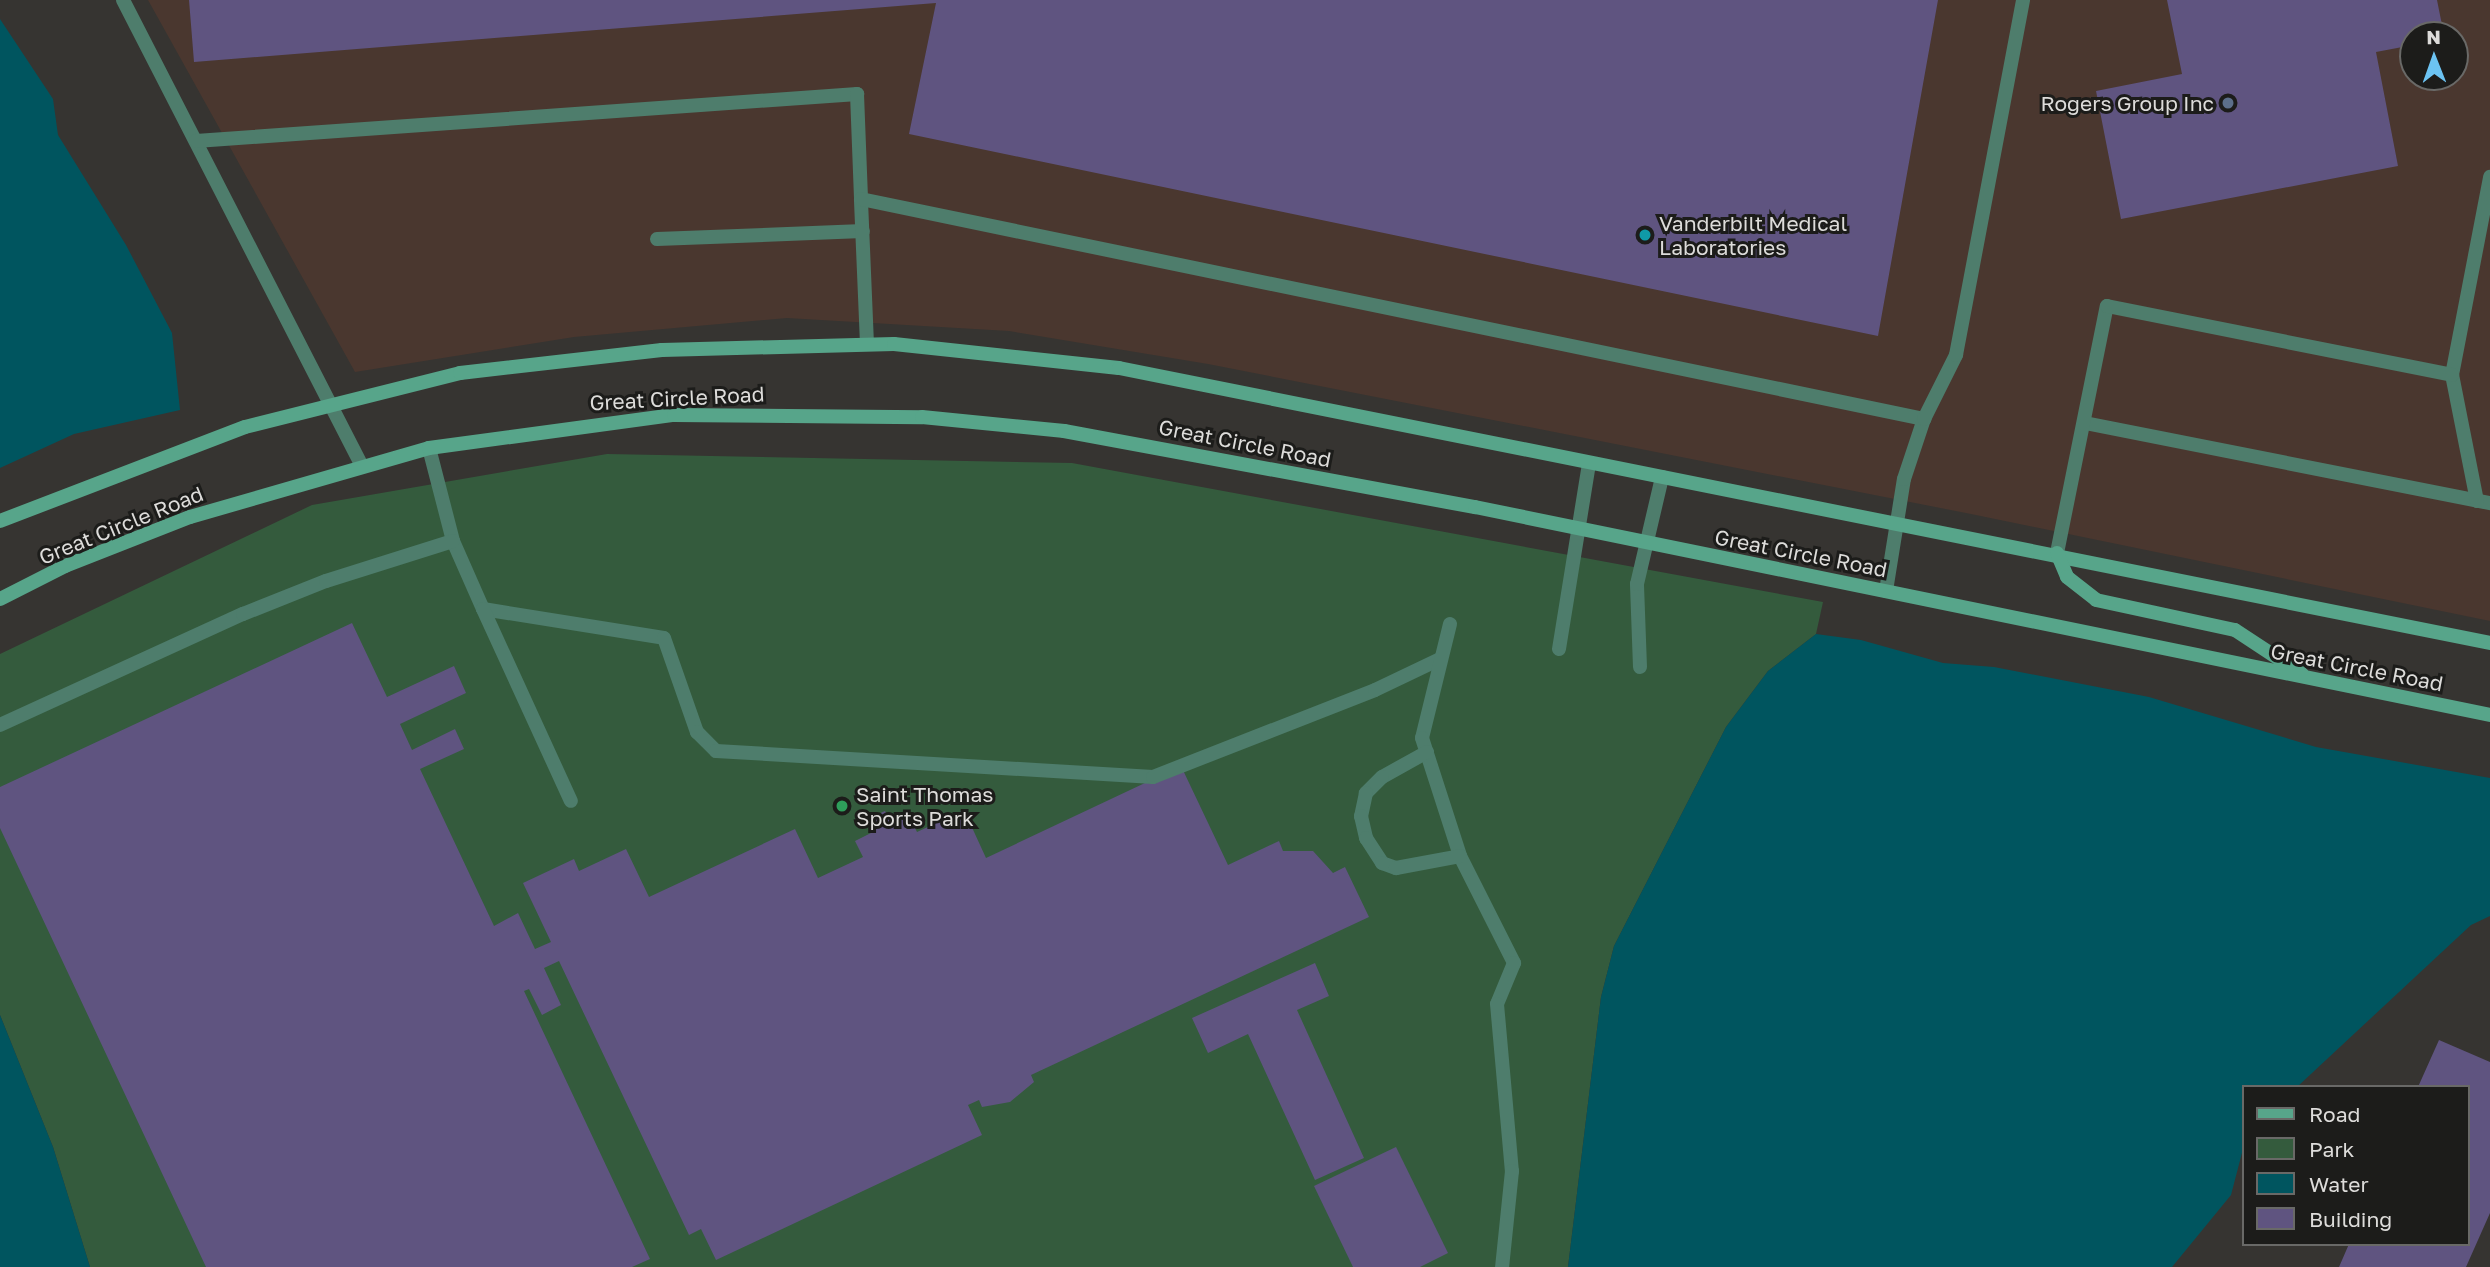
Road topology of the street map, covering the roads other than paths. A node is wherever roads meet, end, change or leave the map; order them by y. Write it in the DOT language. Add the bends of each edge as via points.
graph roads {
  1 [pos="123,0"];
  2 [pos="2023,0"];
  3 [pos="196,141"];
  4 [pos="2490,177"];
  5 [pos="861,199"];
  6 [pos="863,231"];
  7 [pos="657,239"];
  8 [pos="867,344"];
  9 [pos="2452,375"];
  10 [pos="331,404"];
  11 [pos="1924,419"];
  12 [pos="2085,423"];
  13 [pos="429,448"];
  14 [pos="1589,463"];
  15 [pos="361,464"];
  16 [pos="1662,477"];
  17 [pos="2484,502"];
  18 [pos="0,521"];
  19 [pos="1897,521"];
  20 [pos="1578,529"];
  21 [pos="453,541"];
  22 [pos="1646,543"];
  23 [pos="2057,553"];
  24 [pos="1886,592"];
  25 [pos="0,599"];
  26 [pos="483,609"];
  27 [pos="1450,624"];
  28 [pos="2490,643"];
  29 [pos="1559,649"];
  30 [pos="1440,659"];
  31 [pos="1640,667"];
  32 [pos="2310,679"];
  33 [pos="2490,715"];
  34 [pos="0,725"];
  35 [pos="1427,752"];
  36 [pos="571,801"];
  37 [pos="1460,856"];
  38 [pos="1502,1267"];
  1 -- 3 [label="lane"];
  2 -- 11 [label="lane" via="1956,355"];
  3 -- 5 [label="lane" via="858,94"];
  3 -- 10 [label="lane"];
  4 -- 9 [label="lane"];
  5 -- 6 [label="lane"];
  5 -- 11 [label="lane"];
  6 -- 7 [label="lane"];
  6 -- 8 [label="lane"];
  8 -- 10 [label="street" via="751,345 546,362 460,373"];
  8 -- 14 [label="street" via="1044,357 1119,368"];
  9 -- 12 [label="lane" via="2107,306"];
  9 -- 17 [label="lane"];
  10 -- 15 [label="lane"];
  10 -- 18 [label="street" via="208,441"];
  11 -- 19 [label="lane" via="1904,480"];
  12 -- 17 [label="lane"];
  12 -- 23 [label="lane"];
  13 -- 15 [label="street, Great Circle Road"];
  13 -- 20 [label="street, Great Circle Road" via="674,415 922,417 1065,431"];
  13 -- 21 [label="lane"];
  14 -- 16 [label="street"];
  14 -- 20 [label="lane"];
  15 -- 25 [label="street, Great Circle Road" via="190,517 65,566"];
  16 -- 19 [label="street"];
  16 -- 22 [label="lane"];
  19 -- 23 [label="street"];
  19 -- 24 [label="lane"];
  20 -- 22 [label="street, Great Circle Road"];
  20 -- 29 [label="lane"];
  21 -- 26 [label="lane"];
  21 -- 34 [label="lane" via="326,581 243,614"];
  22 -- 24 [label="street, Great Circle Road"];
  22 -- 31 [label="lane" via="1637,584"];
  23 -- 28 [label="street"];
  23 -- 32 [label="street" via="2067,577 2096,600 2235,630"];
  24 -- 32 [label="street, Great Circle Road"];
  26 -- 30 [label="lane" via="664,638 697,732 716,751 1153,777 1375,690"];
  26 -- 36 [label="lane"];
  27 -- 30 [label="lane"];
  30 -- 35 [label="lane" via="1422,738"];
  32 -- 33 [label="street, Great Circle Road"];
  35 -- 37 [label="lane"];
  35 -- 37 [label="lane" via="1382,777 1366,793 1361,816 1366,838 1382,863 1396,868"];
  37 -- 38 [label="lane" via="1514,963 1497,1004 1512,1171"];
}
